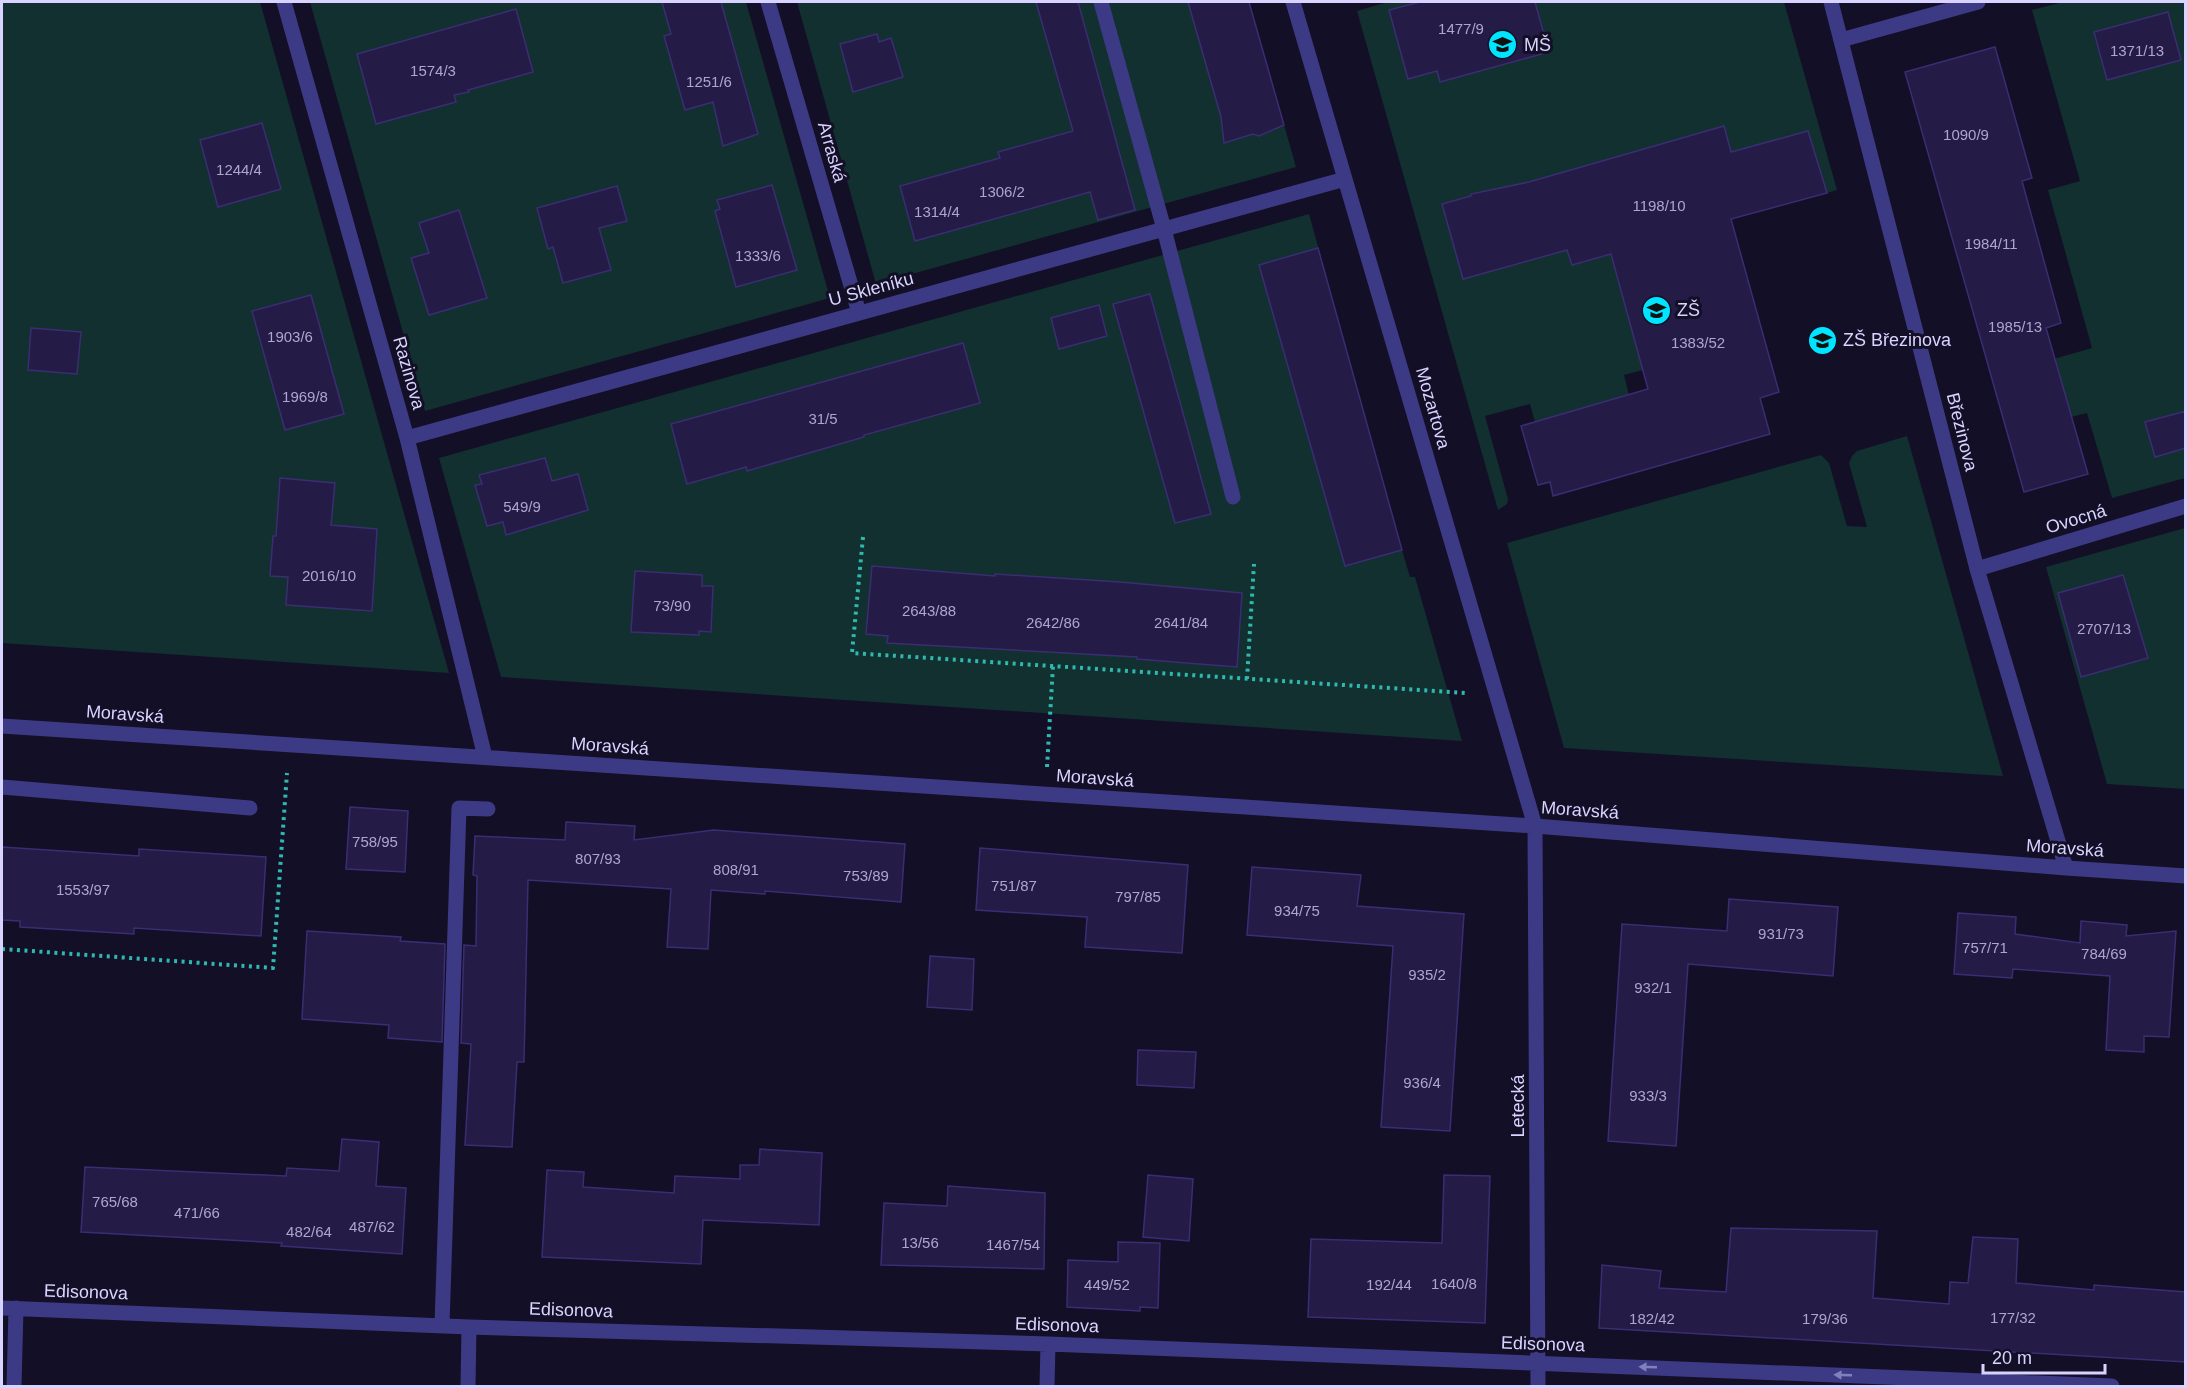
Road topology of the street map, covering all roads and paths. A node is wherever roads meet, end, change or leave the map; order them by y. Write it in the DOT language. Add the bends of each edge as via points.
graph roads {
  1 [pos="284,2"];
  2 [pos="768,2"];
  3 [pos="1101,2"];
  4 [pos="1293,2"];
  5 [pos="1831,2"];
  6 [pos="1978,2"];
  7 [pos="1841,40"];
  8 [pos="1345,179"];
  9 [pos="1164,229"];
  10 [pos="859,312"];
  11 [pos="407,438"];
  12 [pos="1233,497"];
  13 [pos="2186,506"];
  14 [pos="863,537"];
  15 [pos="1254,564"];
  16 [pos="1977,569"];
  17 [pos="1053,666"];
  18 [pos="1247,679"];
  19 [pos="1497,694"];
  20 [pos="2,726"];
  21 [pos="485,757"];
  22 [pos="287,771"];
  23 [pos="2,787"];
  24 [pos="1046,795"];
  25 [pos="250,808"];
  26 [pos="488,809"];
  27 [pos="1535,826"];
  28 [pos="2066,868"];
  29 [pos="2186,876"];
  30 [pos="2,949"];
  31 [pos="9,1308"];
  32 [pos="442,1325"];
  33 [pos="469,1327"];
  34 [pos="1048,1344"];
  35 [pos="1539,1363"];
  36 [pos="14,1386"];
  37 [pos="468,1386"];
  38 [pos="1047,1386"];
  39 [pos="1538,1386"];
  40 [pos="2112,1386"];
  1 -- 11 [label="street, Razinova"];
  2 -- 10 [label="street, Arraská"];
  3 -- 9 [label="street"];
  4 -- 8 [label="street, Mozartova"];
  5 -- 7 [label="street, Březinova"];
  6 -- 7 [label="street"];
  7 -- 16 [label="street, Březinova"];
  8 -- 9 [label="street, U Skleníku"];
  8 -- 19 [label="street, Mozartova"];
  9 -- 10 [label="street, U Skleníku"];
  9 -- 12 [label="street"];
  10 -- 11 [label="street, U Skleníku"];
  11 -- 21 [label="street, Razinova"];
  13 -- 16 [label="street, Ovocná"];
  14 -- 17 [label="path" via="852,653"];
  15 -- 18 [label="path"];
  16 -- 28 [label="street, Březinova"];
  17 -- 18 [label="path"];
  17 -- 24 [label="path"];
  18 -- 19 [label="path"];
  19 -- 27 [label="street, Mozartova"];
  20 -- 21 [label="street, Moravská"];
  21 -- 24 [label="street, Moravská"];
  22 -- 30 [label="path" via="273,968"];
  23 -- 25 [label="street"];
  24 -- 27 [label="street, Moravská"];
  26 -- 32 [label="street" via="459,808"];
  27 -- 28 [label="street, Moravská"];
  27 -- 35 [label="street, Letecká"];
  28 -- 29 [label="street, Moravská"];
  31 -- 32 [label="street, Edisonova"];
  31 -- 36 [label="street"];
  32 -- 33 [label="street, Edisonova"];
  33 -- 34 [label="street, Edisonova"];
  33 -- 37 [label="street"];
  34 -- 35 [label="street, Edisonova"];
  34 -- 38 [label="street"];
  35 -- 39 [label="street, Letecká"];
  40 -- 35 [label="street, Edisonova, one-way"];
}
